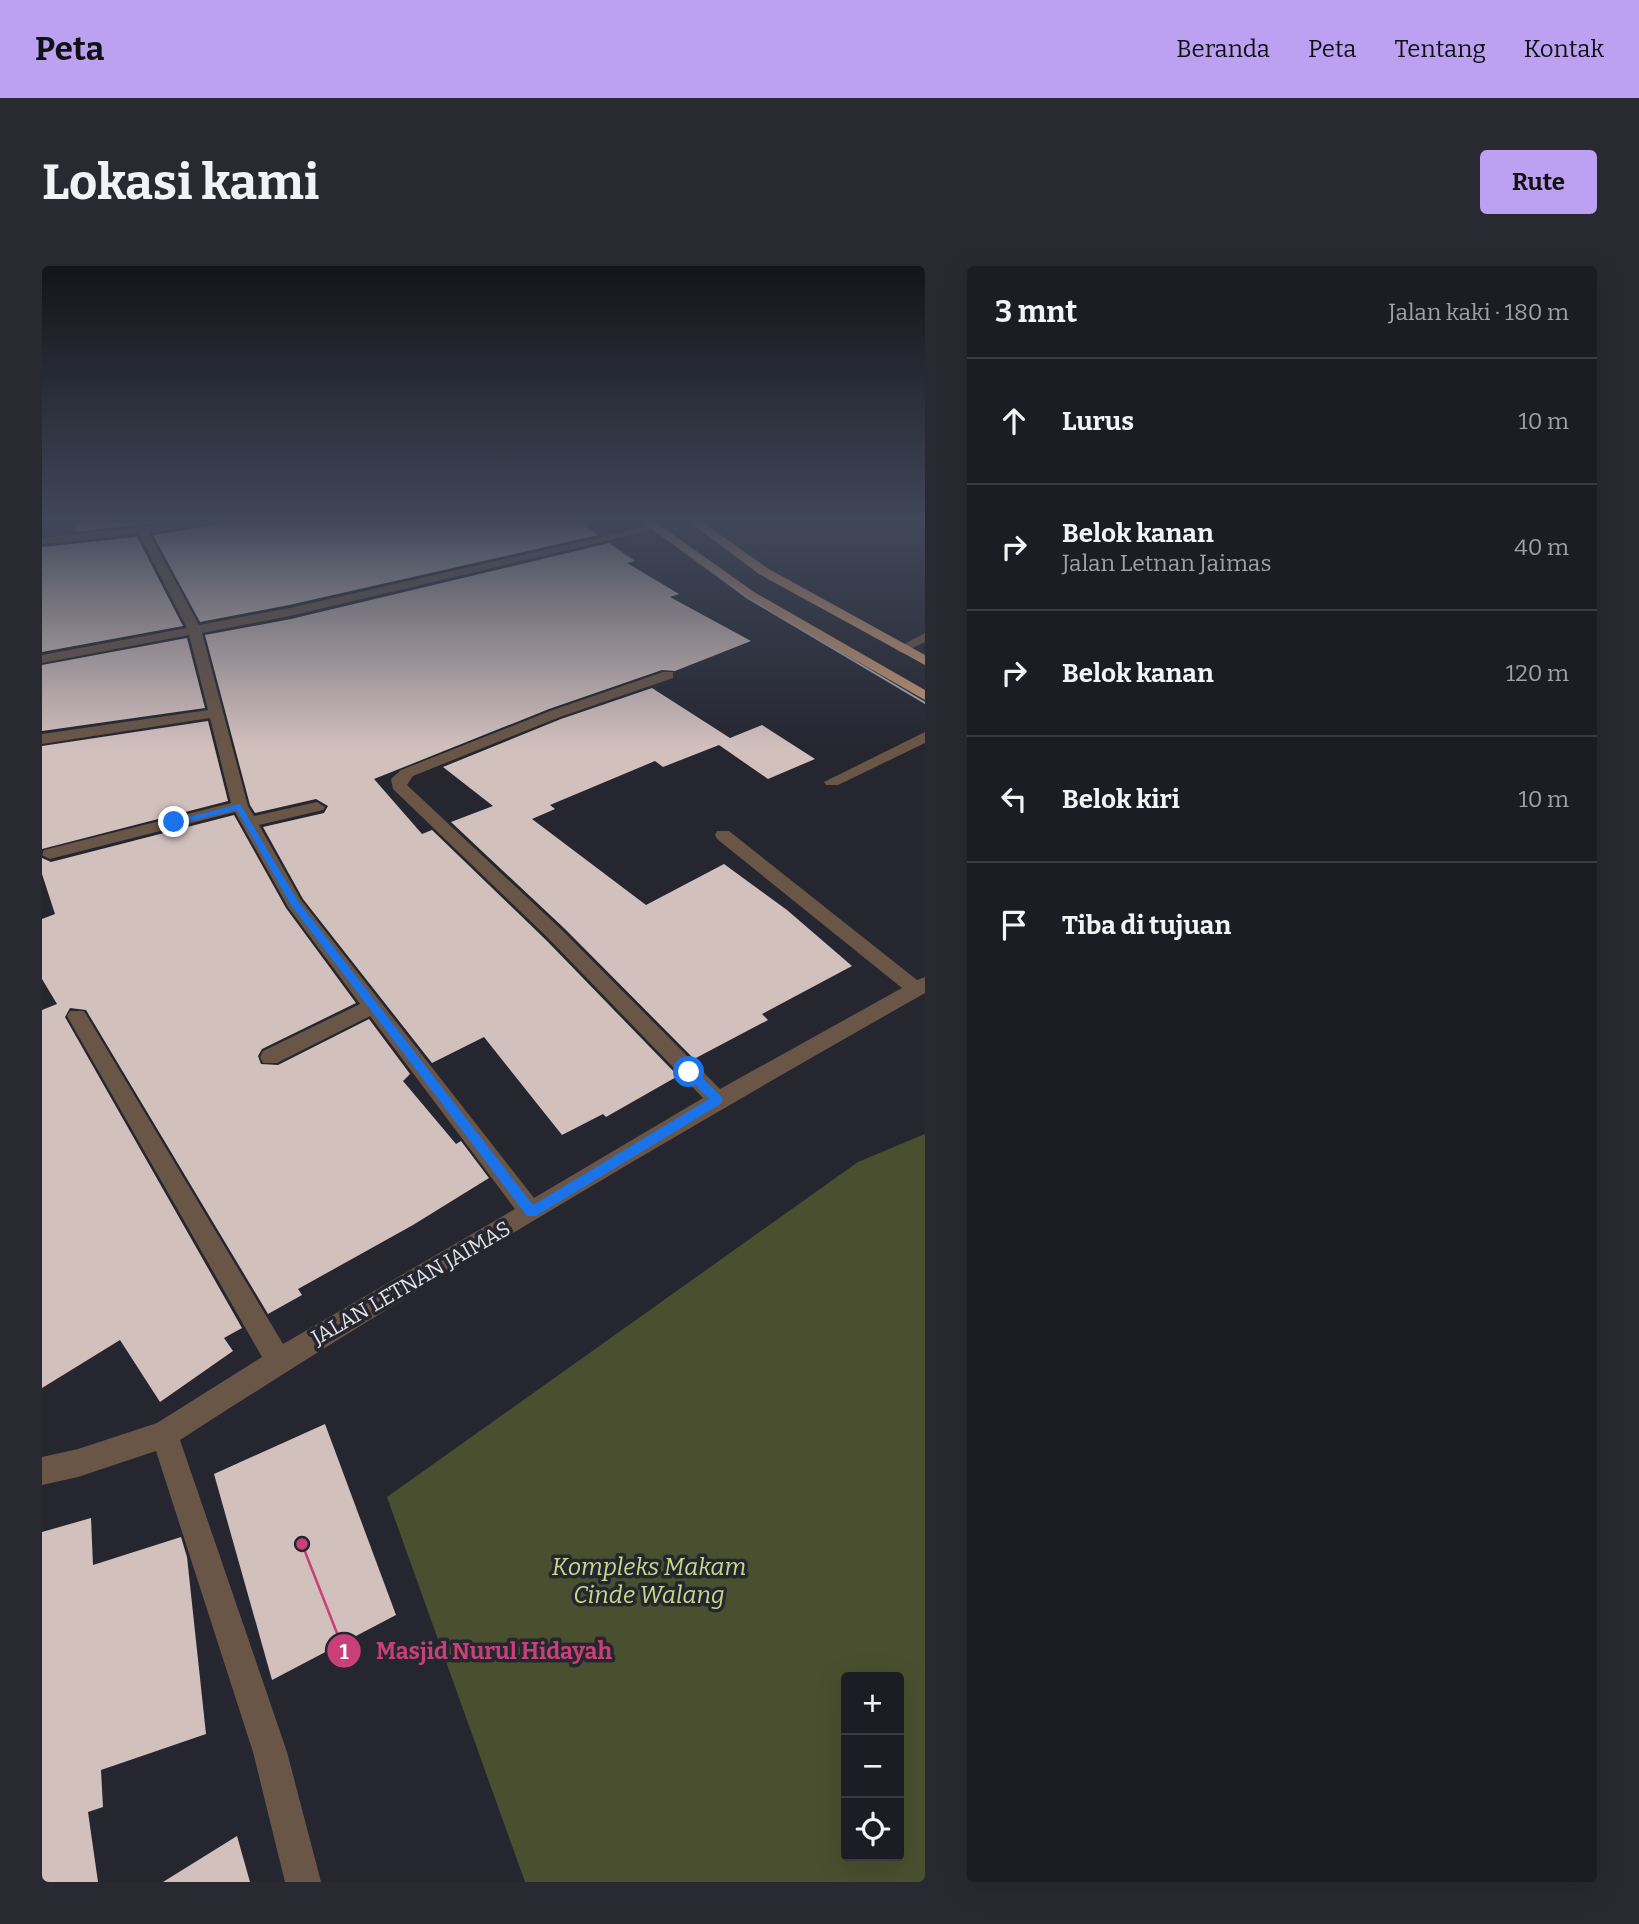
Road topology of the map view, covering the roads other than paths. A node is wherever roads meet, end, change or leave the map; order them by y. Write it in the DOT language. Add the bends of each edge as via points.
graph roads {
  1 [pos="177,596"];
  2 [pos="361,596"];
  3 [pos="752,596"];
  4 [pos="808,596"];
  5 [pos="195,631"];
  6 [pos="925,636"];
  7 [pos="902,649"];
  8 [pos="42,659"];
  9 [pos="925,661"];
  10 [pos="668,674"];
  11 [pos="925,695"];
  12 [pos="215,713"];
  13 [pos="925,737"];
  14 [pos="42,739"];
  15 [pos="832,782"];
  16 [pos="317,807"];
  17 [pos="244,814"];
  18 [pos="723,835"];
  19 [pos="50,854"];
  20 [pos="921,986"];
  21 [pos="373,1006"];
  22 [pos="77,1016"];
  23 [pos="270,1058"];
  24 [pos="718,1100"];
  25 [pos="531,1212"];
  26 [pos="279,1361"];
  27 [pos="164,1434"];
  28 [pos="42,1471"];
  29 [pos="303,1882"];
  1 -- 5 [label="street"];
  2 -- 5 [label="street"];
  3 -- 11 [label="highway"];
  4 -- 7 [label="highway"];
  5 -- 8 [label="street"];
  5 -- 12 [label="street"];
  6 -- 7 [label="street"];
  7 -- 9 [label="highway"];
  10 -- 24 [label="street" via="555,714 399,779 400,786 556,934"];
  12 -- 14 [label="street"];
  12 -- 17 [label="street"];
  13 -- 15 [label="street"];
  16 -- 17 [label="street"];
  17 -- 19 [label="street"];
  17 -- 21 [label="street" via="294,903"];
  18 -- 20 [label="street"];
  20 -- 24 [label="street, JALAN LETNAN JAIMAS"];
  21 -- 23 [label="street"];
  21 -- 25 [label="street"];
  22 -- 26 [label="street"];
  24 -- 25 [label="street, JALAN LETNAN JAIMAS"];
  25 -- 26 [label="street, JALAN LETNAN JAIMAS"];
  26 -- 27 [label="street, JALAN LETNAN JAIMAS"];
  27 -- 28 [label="street, JALAN LETNAN JAIMAS"];
  27 -- 29 [label="street" via="270,1752"];
}
